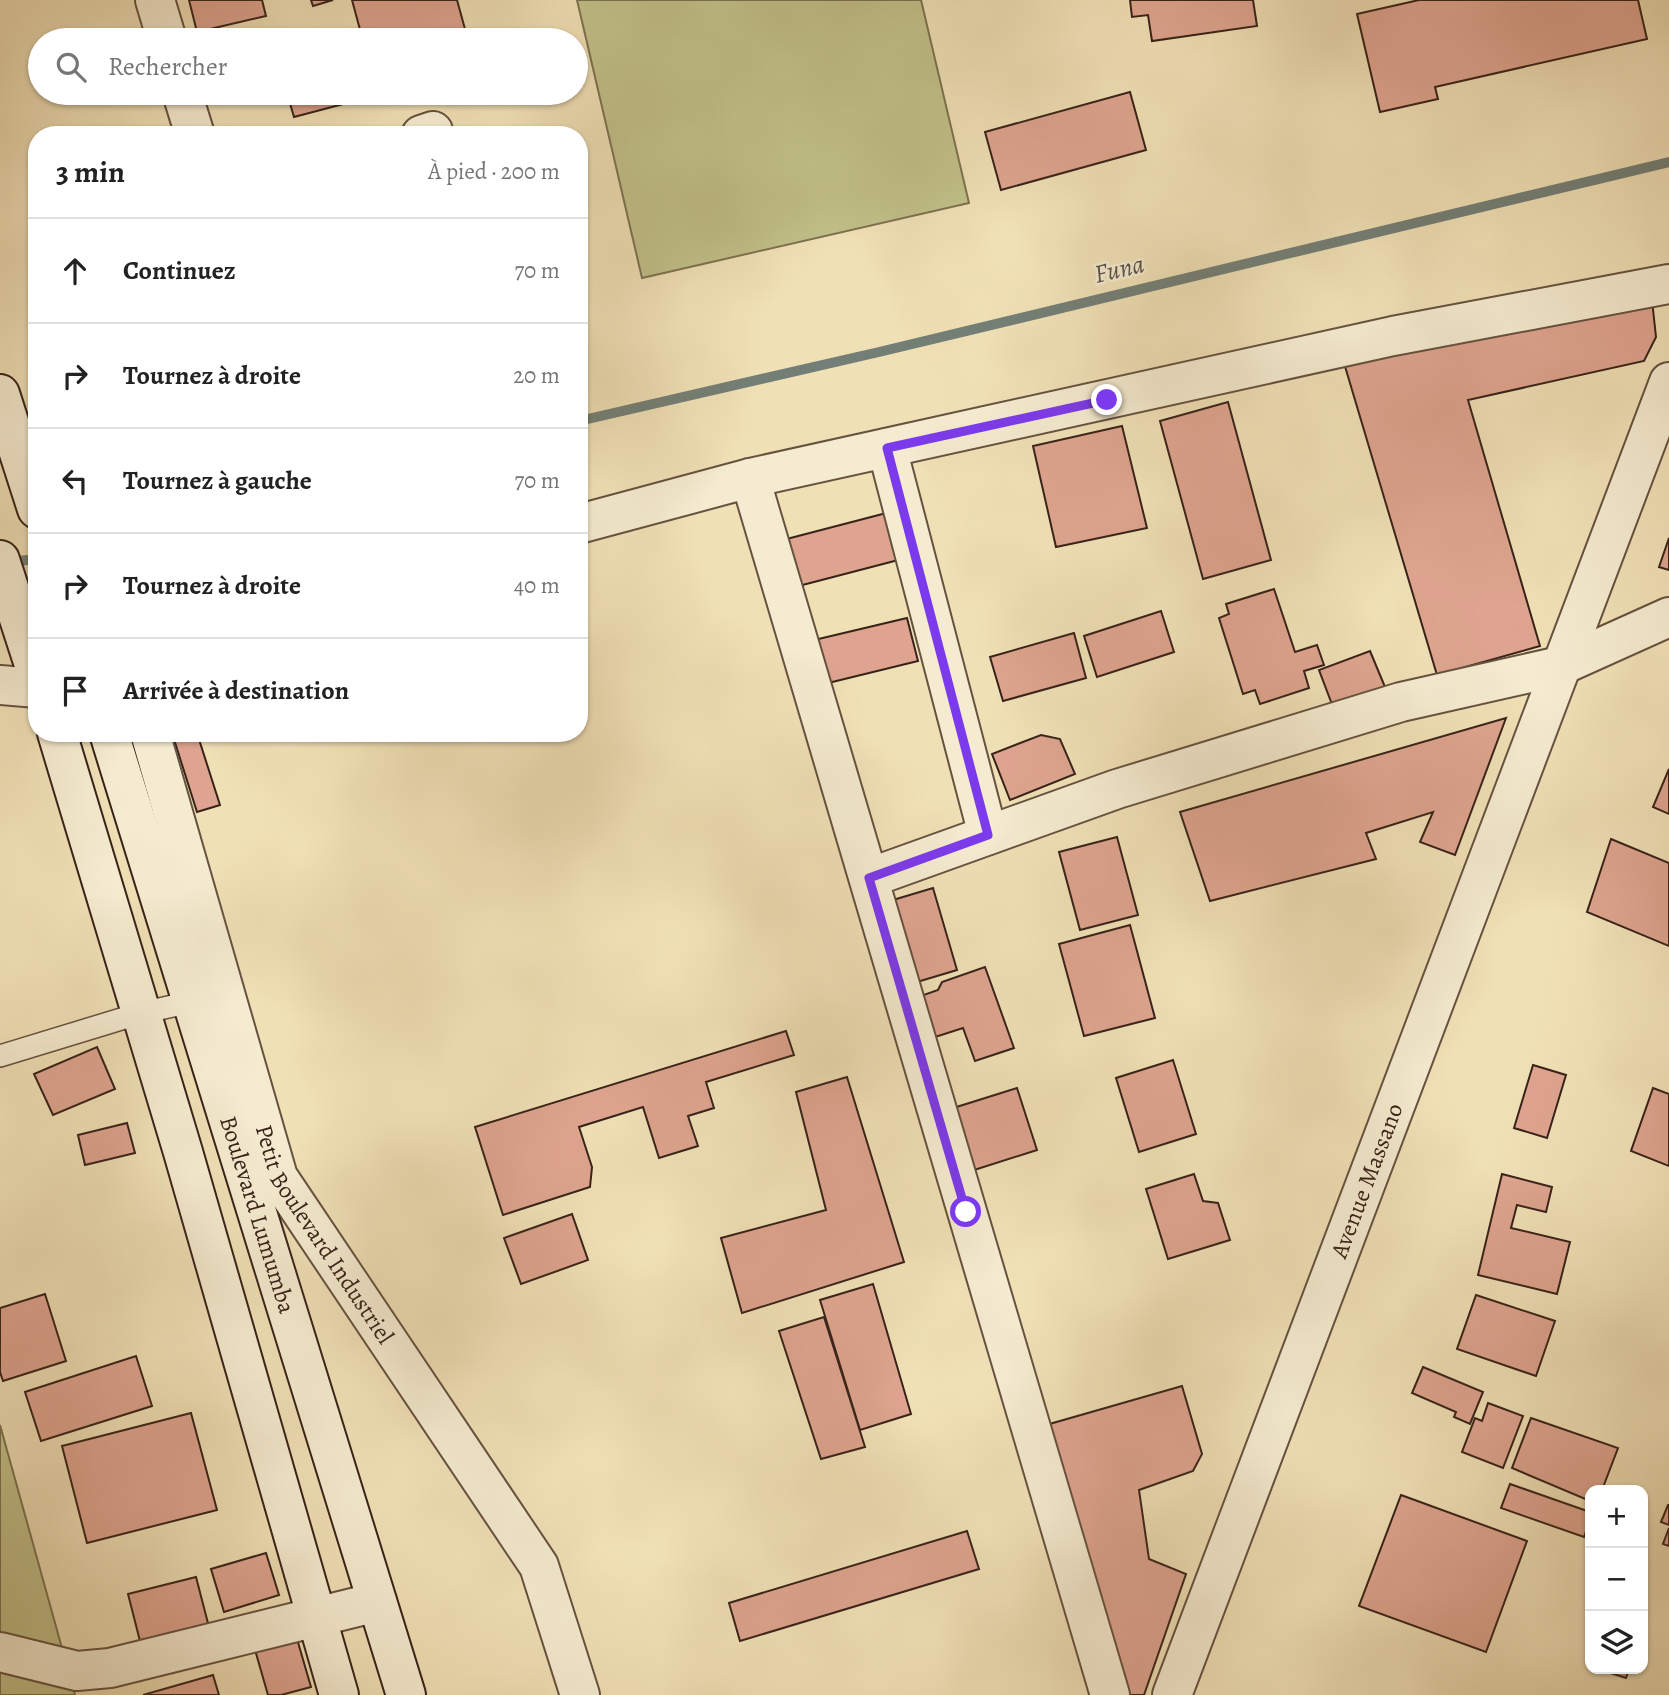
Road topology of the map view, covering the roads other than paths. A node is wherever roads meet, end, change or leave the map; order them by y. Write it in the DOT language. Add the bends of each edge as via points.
graph roads {
  1 [pos="155,0"];
  2 [pos="163,28"];
  3 [pos="186,105"];
  4 [pos="192,126"];
  5 [pos="1669,284"];
  6 [pos="1669,382"];
  7 [pos="0,394"];
  8 [pos="887,448"];
  9 [pos="750,478"];
  10 [pos="28,481"];
  11 [pos="588,522"];
  12 [pos="0,561"];
  13 [pos="1669,617"];
  14 [pos="28,648"];
  15 [pos="1560,666"];
  16 [pos="0,685"];
  17 [pos="28,687"];
  18 [pos="60,742"];
  19 [pos="112,742"];
  20 [pos="153,742"];
  21 [pos="988,835"];
  22 [pos="869,878"];
  23 [pos="191,1002"];
  24 [pos="141,1013"];
  25 [pos="0,1056"];
  26 [pos="377,1602"];
  27 [pos="316,1619"];
  28 [pos="0,1651"];
  29 [pos="339,1695"];
  30 [pos="406,1695"];
  31 [pos="580,1695"];
  32 [pos="1110,1695"];
  33 [pos="1172,1695"];
  1 -- 2 [label="street"];
  3 -- 4 [label="street"];
  5 -- 8 [label="street" via="1393,336"];
  6 -- 15 [label="street, Avenue Massano"];
  7 -- 10 [label="street"];
  8 -- 9 [label="street"];
  8 -- 21 [label="street"];
  9 -- 11 [label="street"];
  9 -- 22 [label="street"];
  12 -- 14 [label="street"];
  13 -- 15 [label="street"];
  15 -- 21 [label="street" via="1401,702 1118,789"];
  15 -- 33 [label="street, Avenue Massano"];
  16 -- 17 [label="street"];
  18 -- 24 [label="street"];
  19 -- 23 [label="street, Boulevard Lumumba"];
  20 -- 31 [label="street, Petit Boulevard Industriel" via="278,1177 539,1566"];
  21 -- 22 [label="street"];
  22 -- 32 [label="street"];
  23 -- 24 [label="lane"];
  23 -- 26 [label="street, Boulevard Lumumba"];
  24 -- 25 [label="lane"];
  24 -- 27 [label="street"];
  26 -- 27 [label="street"];
  26 -- 30 [label="street, Boulevard Lumumba"];
  27 -- 28 [label="street" via="110,1668 77,1671"];
  27 -- 29 [label="street"];
}
